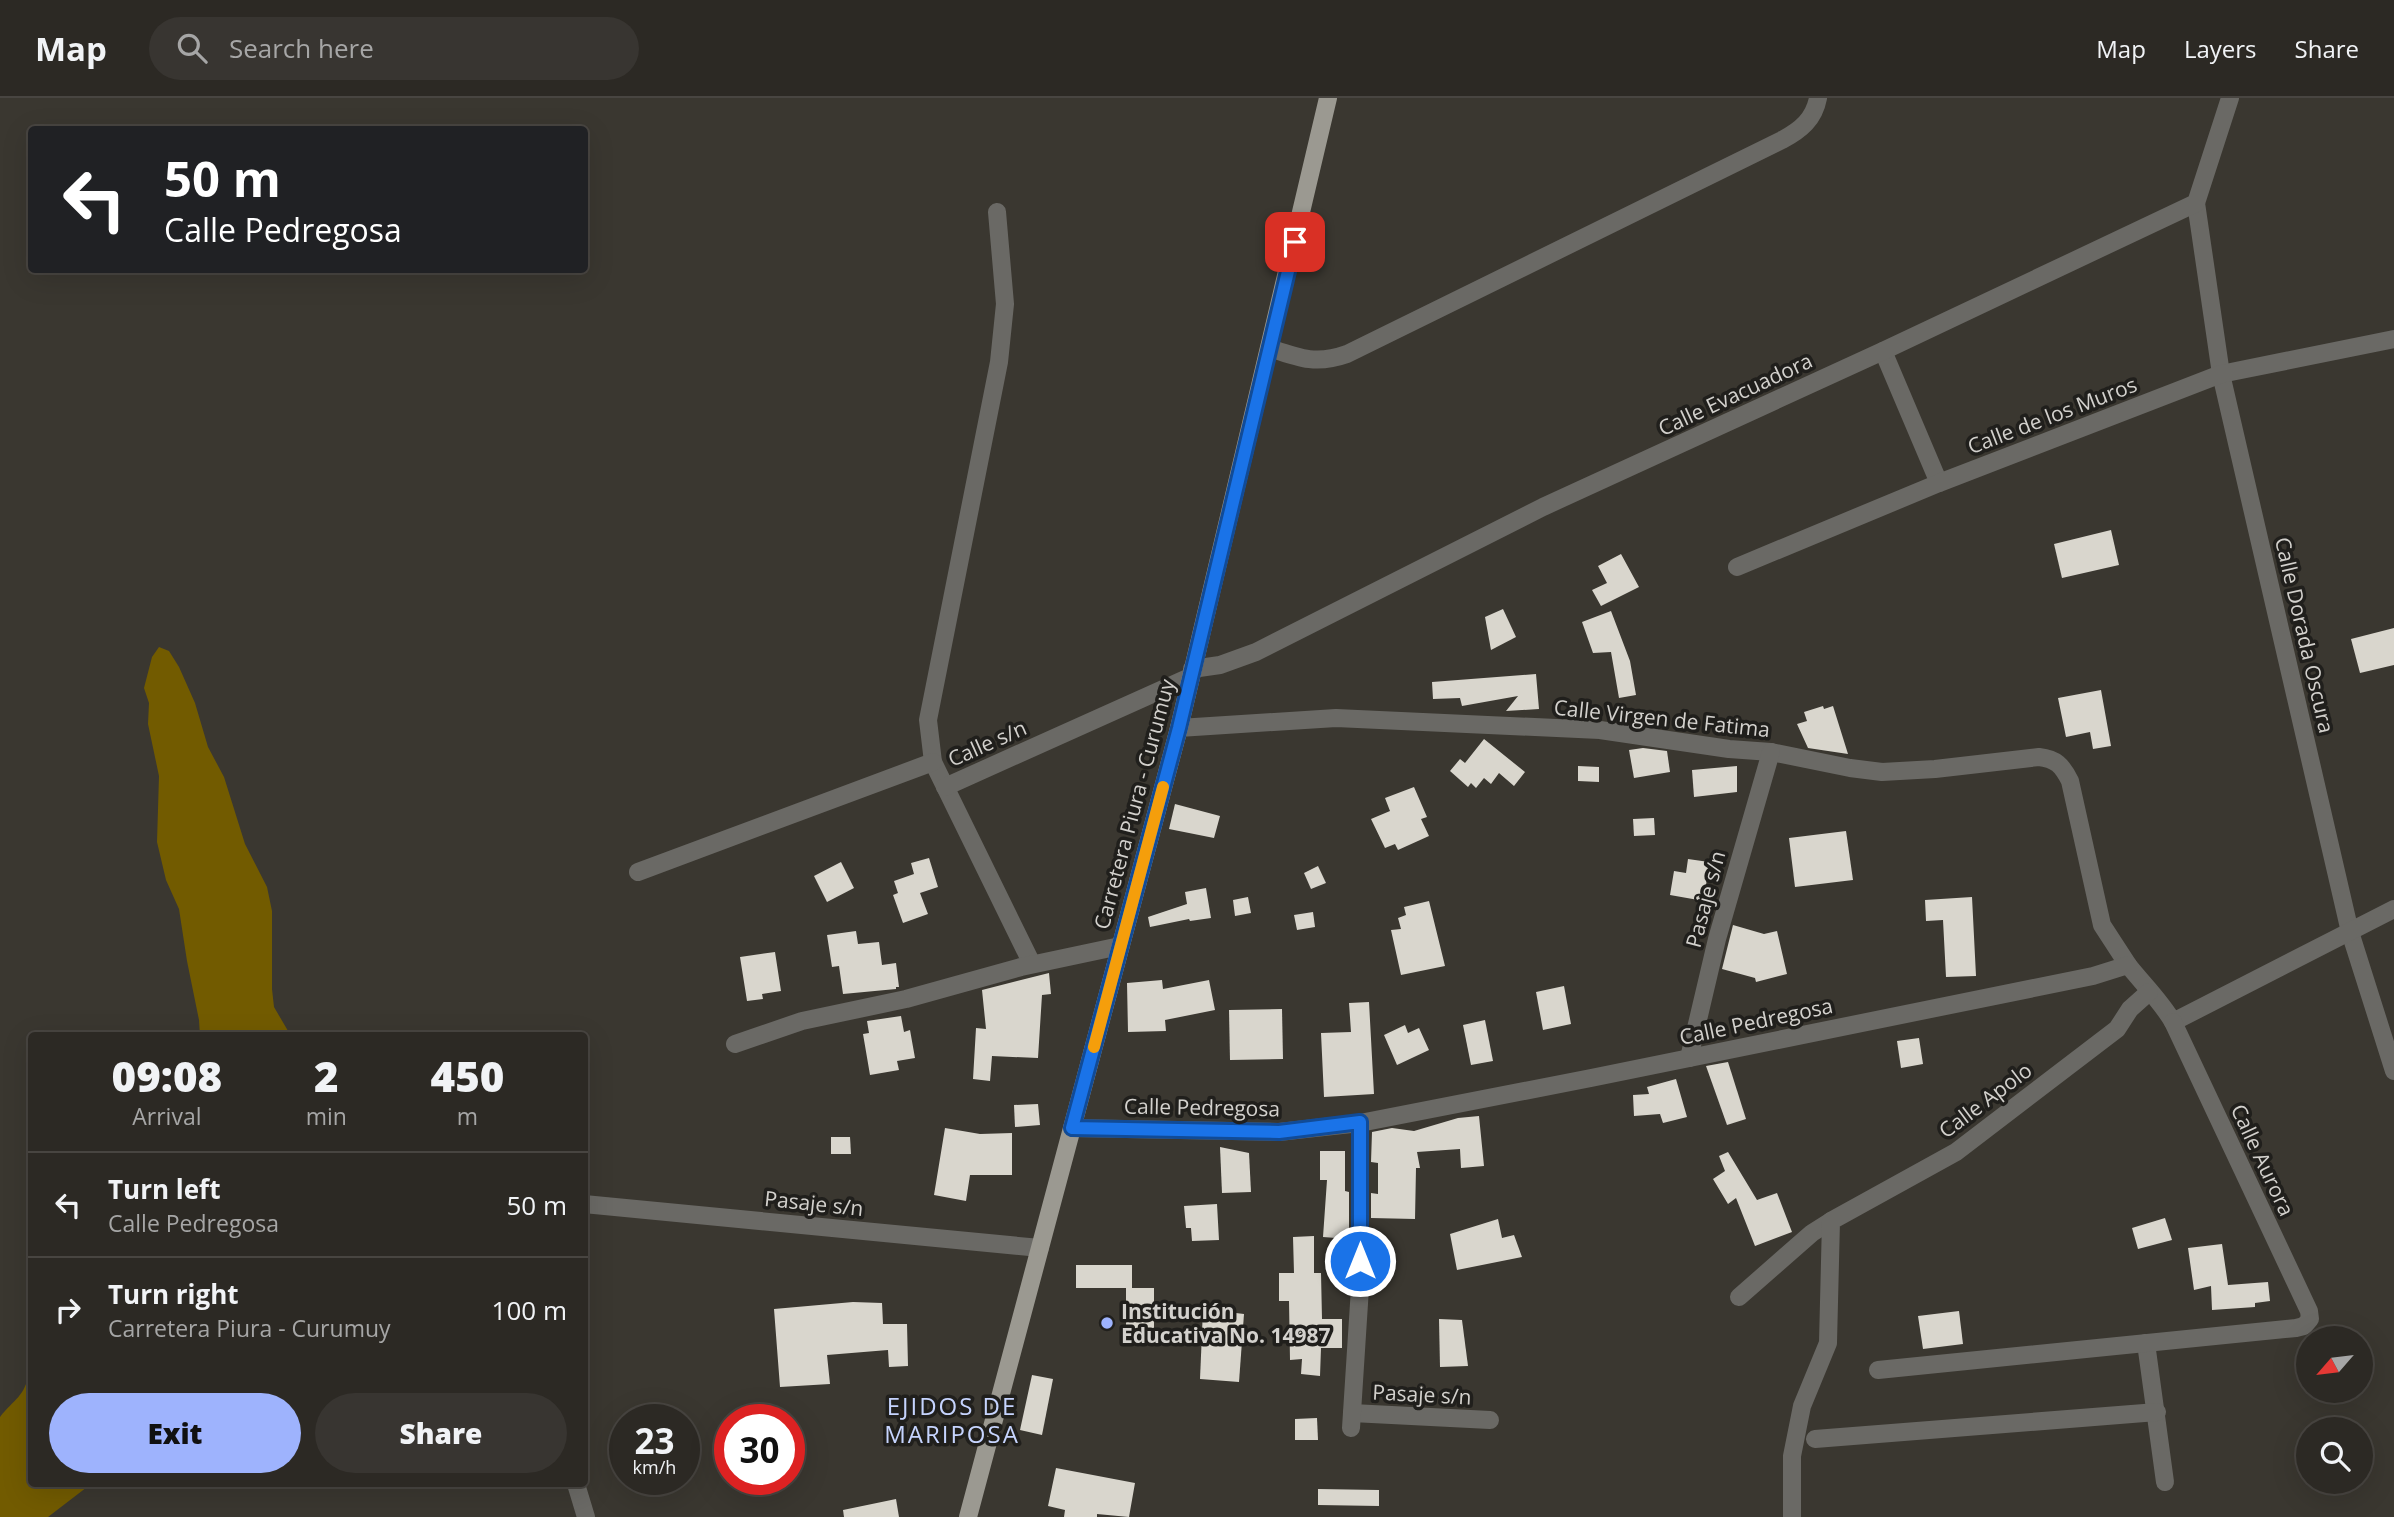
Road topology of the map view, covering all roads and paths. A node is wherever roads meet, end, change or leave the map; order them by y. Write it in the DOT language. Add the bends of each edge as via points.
graph roads {
  1 [pos="1328,98"];
  2 [pos="1818,98"];
  3 [pos="2231,98"];
  4 [pos="2196,203"];
  5 [pos="997,212"];
  6 [pos="2394,339"];
  7 [pos="1270,348"];
  8 [pos="1883,351"];
  9 [pos="2221,374"];
  10 [pos="1939,483"];
  11 [pos="1738,567"];
  12 [pos="1191,673"];
  13 [pos="1179,728"];
  14 [pos="1771,752"];
  15 [pos="933,762"];
  16 [pos="945,787"];
  17 [pos="638,872"];
  18 [pos="2394,909"];
  19 [pos="2350,932"];
  20 [pos="1120,946"];
  21 [pos="1032,964"];
  22 [pos="2128,965"];
  23 [pos="2149,992"];
  24 [pos="2173,1021"];
  25 [pos="736,1044"];
  26 [pos="1689,1058"];
  27 [pos="2394,1072"];
  28 [pos="1360,1122"];
  29 [pos="1072,1128"];
  30 [pos="588,1204"];
  31 [pos="1831,1221"];
  32 [pos="1040,1248"];
  33 [pos="1739,1297"];
  34 [pos="2146,1343"];
  35 [pos="1878,1370"];
  36 [pos="2157,1412"];
  37 [pos="1490,1420"];
  38 [pos="1815,1439"];
  39 [pos="2165,1482"];
  40 [pos="577,1487"];
  41 [pos="586,1517"];
  42 [pos="968,1517"];
  43 [pos="1792,1517"];
  1 -- 7 [label="main road, Carretera Piura - Curumuy"];
  2 -- 7 [label="street" via="1815,112 1782,140 1347,354 1319,361"];
  3 -- 4 [label="street"];
  4 -- 8 [label="street, Calle Evacuadora"];
  4 -- 9 [label="street, Calle Dorada Oscura"];
  5 -- 15 [label="street" via="1004,304 999,362 928,720"];
  6 -- 9 [label="street, Calle de los Muros"];
  7 -- 12 [label="main road, Carretera Piura - Curumuy"];
  8 -- 10 [label="street"];
  8 -- 12 [label="street, Calle Evacuadora" via="1543,507 1256,652"];
  9 -- 10 [label="street, Calle de los Muros"];
  9 -- 19 [label="street, Calle Dorada Oscura"];
  10 -- 11 [label="street, Calle de los Muros"];
  12 -- 13 [label="main road, Carretera Piura - Curumuy"];
  12 -- 16 [label="street, Calle s/n"];
  13 -- 14 [label="street, Calle Virgen de Fatima" via="1349,719 1601,730"];
  13 -- 20 [label="main road, Carretera Piura - Curumuy"];
  14 -- 22 [label="street, Calle Virgen de Fatima" via="1882,772 2054,759 2070,781 2102,925"];
  14 -- 26 [label="street, Pasaje s/n"];
  15 -- 16 [label="street"];
  15 -- 17 [label="street"];
  16 -- 21 [label="street, Calle s/n"];
  18 -- 19 [label="street"];
  19 -- 24 [label="street"];
  19 -- 27 [label="street, Calle Dorada Oscura"];
  20 -- 21 [label="street"];
  20 -- 29 [label="main road, Carretera Piura - Curumuy"];
  21 -- 25 [label="street" via="906,999 802,1021"];
  22 -- 23 [label="street"];
  22 -- 26 [label="street, Calle Pedregosa" via="2093,976"];
  23 -- 24 [label="street"];
  23 -- 31 [label="street, Calle Apolo" via="2117,1029 1956,1152"];
  24 -- 34 [label="street, Calle Aurora" via="2310,1319 2296,1328"];
  26 -- 28 [label="street, Calle Pedregosa"];
  28 -- 29 [label="street, Calle Pedregosa" via="1279,1132"];
  28 -- 37 [label="street, Pasaje s/n" via="1360,1289 1352,1420"];
  29 -- 32 [label="main road, Carretera Piura - Curumuy"];
  30 -- 32 [label="street, Pasaje s/n"];
  31 -- 33 [label="street, Calle Apolo"];
  31 -- 43 [label="street" via="1828,1343 1802,1406 1793,1456"];
  32 -- 42 [label="main road, Carretera Piura - Curumuy"];
  34 -- 35 [label="street"];
  34 -- 36 [label="street"];
  36 -- 38 [label="street"];
  36 -- 39 [label="street"];
  40 -- 41 [label="street"];
}
